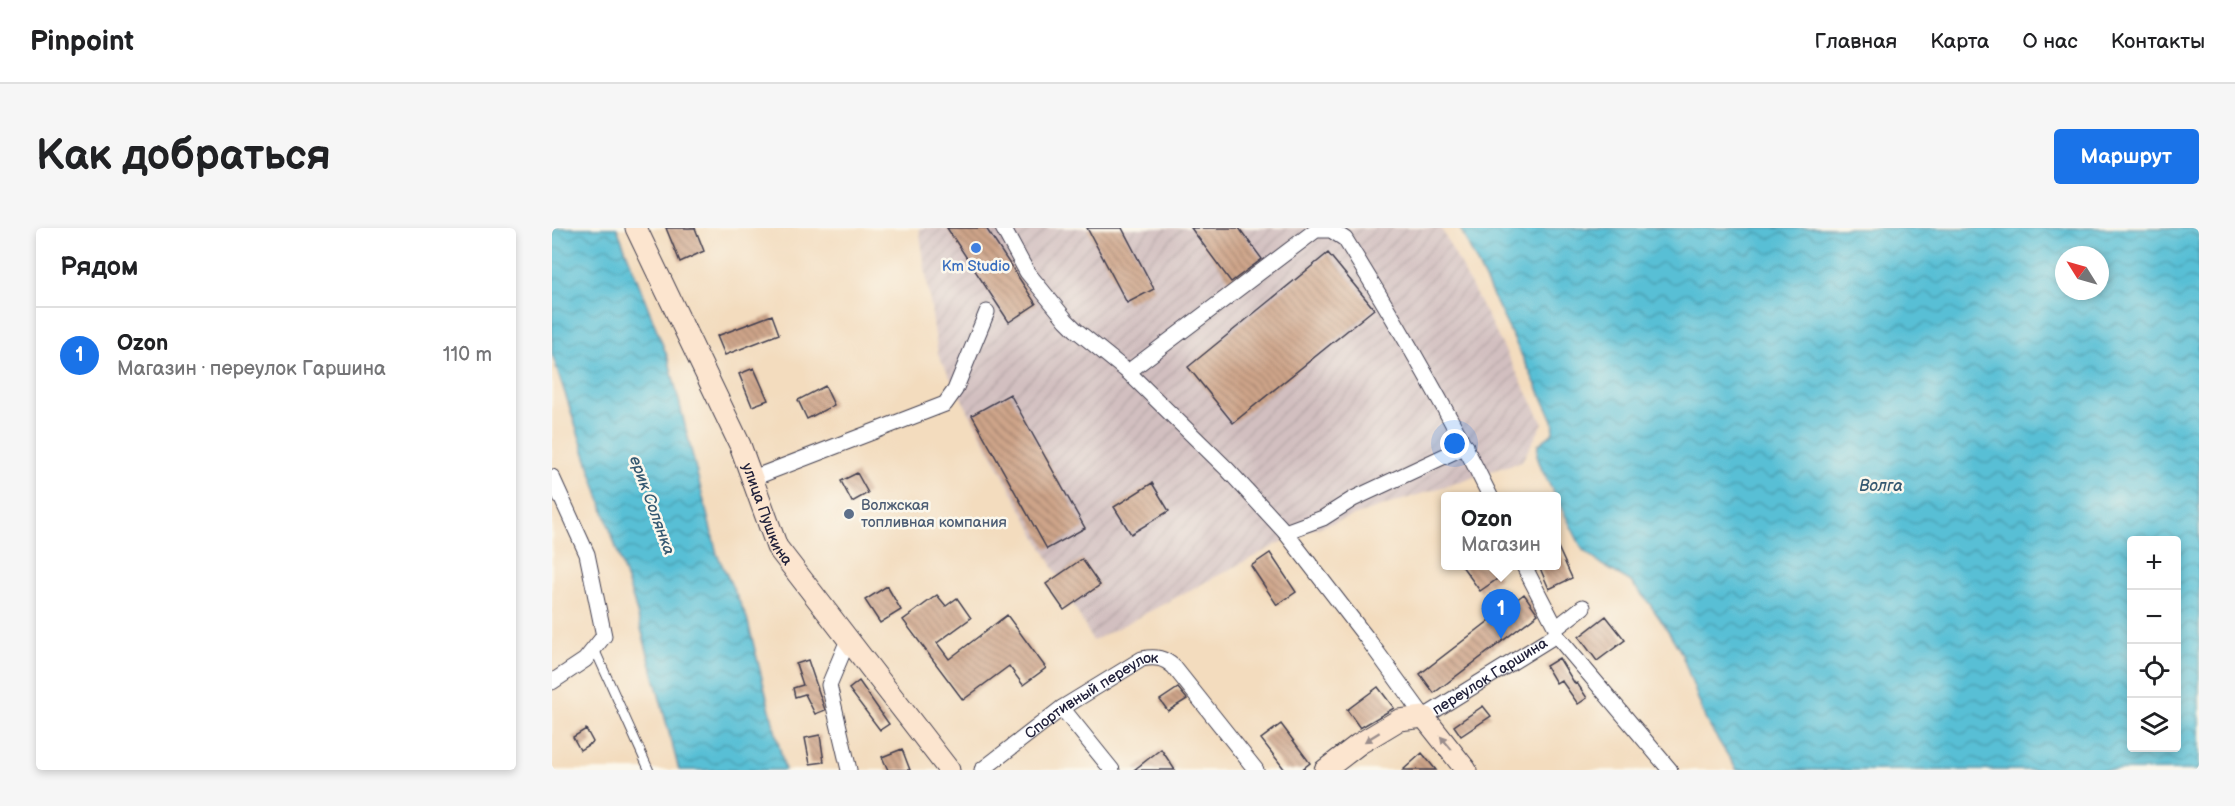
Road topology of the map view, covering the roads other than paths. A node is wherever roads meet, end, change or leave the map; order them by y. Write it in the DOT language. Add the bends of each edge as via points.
graph roads {
  1 [pos="636,228"];
  2 [pos="1003,228"];
  3 [pos="987,312"];
  4 [pos="1128,372"];
  5 [pos="1466,446"];
  6 [pos="552,477"];
  7 [pos="753,478"];
  8 [pos="1488,492"];
  9 [pos="1285,532"];
  10 [pos="1526,570"];
  11 [pos="1583,607"];
  12 [pos="1556,632"];
  13 [pos="848,640"];
  14 [pos="594,647"];
  15 [pos="552,682"];
  16 [pos="1062,708"];
  17 [pos="1424,717"];
  18 [pos="649,770"];
  19 [pos="849,770"];
  20 [pos="948,770"];
  21 [pos="982,770"];
  22 [pos="1112,770"];
  23 [pos="1256,770"];
  24 [pos="1325,770"];
  25 [pos="1466,770"];
  26 [pos="1670,770"];
  1 -- 7 [label="main road, улица Пушкина"];
  2 -- 4 [label="street" via="1027,272 1066,320"];
  3 -- 7 [label="street" via="955,390 945,404"];
  4 -- 5 [label="street" via="1316,230 1331,230 1345,239"];
  4 -- 9 [label="street"];
  5 -- 8 [label="street"];
  5 -- 9 [label="street" via="1353,499 1323,518"];
  6 -- 14 [label="street" via="587,554 604,636"];
  7 -- 13 [label="main road, улица Пушкина" via="777,547"];
  9 -- 17 [label="street"];
  10 -- 12 [label="street"];
  11 -- 12 [label="street, переулок Гаршина"];
  12 -- 17 [label="street, переулок Гаршина"];
  12 -- 26 [label="street"];
  13 -- 19 [label="street" via="829,685"];
  13 -- 20 [label="main road, улица Пушкина"];
  14 -- 15 [label="street" via="585,660"];
  14 -- 18 [label="lane"];
  16 -- 21 [label="street, Спортивный переулок"];
  16 -- 22 [label="street"];
  16 -- 23 [label="street, Спортивный переулок" via="1142,659 1160,658 1174,667"];
  17 -- 24 [label="main road, переулок Гаршина, one-way" via="1399,720"];
  25 -- 17 [label="main road, one-way"];
}
